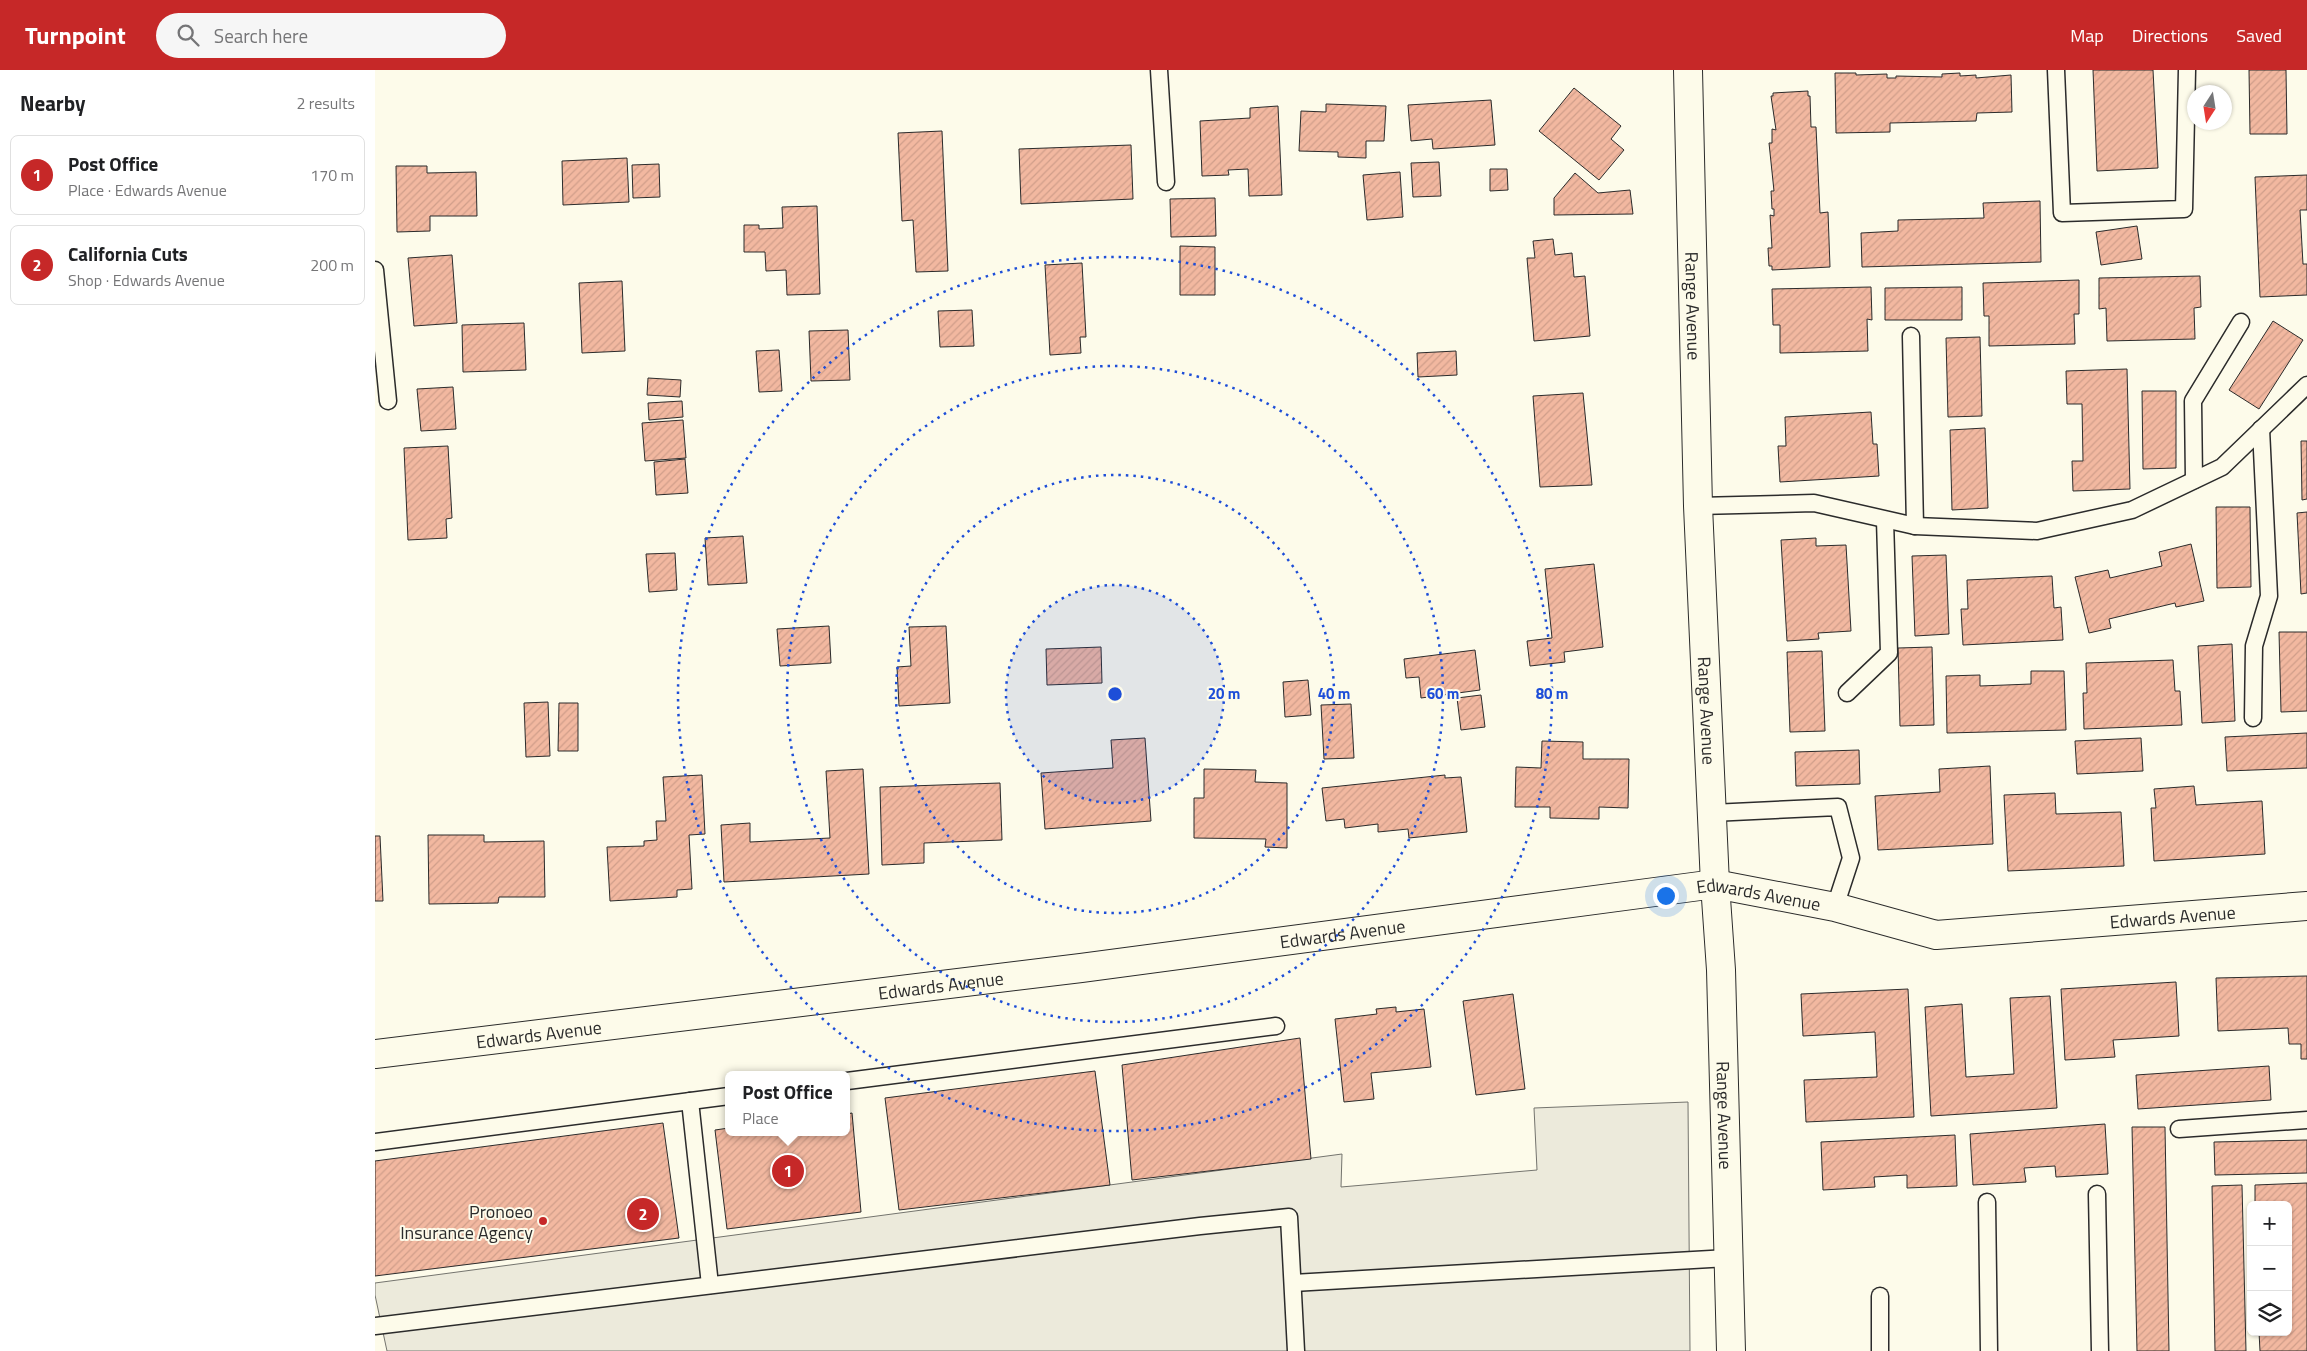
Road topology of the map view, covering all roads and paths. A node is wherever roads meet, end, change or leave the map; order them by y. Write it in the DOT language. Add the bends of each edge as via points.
graph roads {
  1 [pos="1159,70"];
  2 [pos="1688,70"];
  3 [pos="2056,70"];
  4 [pos="2187,70"];
  5 [pos="1166,182"];
  6 [pos="375,270"];
  7 [pos="2241,322"];
  8 [pos="1911,336"];
  9 [pos="2307,385"];
  10 [pos="388,401"];
  11 [pos="2261,429"];
  12 [pos="2194,480"];
  13 [pos="1698,506"];
  14 [pos="1885,520"];
  15 [pos="1915,526"];
  16 [pos="1847,693"];
  17 [pos="2253,718"];
  18 [pos="1712,813"];
  19 [pos="1715,884"];
  20 [pos="2307,906"];
  21 [pos="1835,907"];
  22 [pos="1276,1026"];
  23 [pos="375,1054"];
  24 [pos="850,1081"];
  25 [pos="725,1096"];
  26 [pos="689,1101"];
  27 [pos="2307,1120"];
  28 [pos="2179,1129"];
  29 [pos="375,1142"];
  30 [pos="2097,1194"];
  31 [pos="1987,1202"];
  32 [pos="1728,1258"];
  33 [pos="1293,1283"];
  34 [pos="710,1285"];
  35 [pos="1880,1296"];
  36 [pos="375,1326"];
  37 [pos="1296,1351"];
  38 [pos="1731,1351"];
  39 [pos="1880,1351"];
  40 [pos="1989,1351"];
  41 [pos="2100,1351"];
  1 -- 5 [label="lane"];
  2 -- 13 [label="street, Range Avenue"];
  3 -- 4 [label="lane" via="2062,214 2184,209"];
  6 -- 10 [label="lane"];
  7 -- 12 [label="lane" via="2193,401"];
  8 -- 15 [label="lane"];
  9 -- 11 [label="lane"];
  11 -- 12 [label="lane" via="2222,466"];
  11 -- 17 [label="lane" via="2269,596 2254,646"];
  12 -- 15 [label="lane" via="2132,510 2037,531"];
  13 -- 14 [label="lane" via="1814,503"];
  13 -- 18 [label="street, Range Avenue"];
  14 -- 15 [label="lane"];
  14 -- 16 [label="lane" via="1889,653"];
  18 -- 19 [label="street, Range Avenue"];
  18 -- 21 [label="lane" via="1838,807 1851,858"];
  19 -- 21 [label="street, Edwards Avenue"];
  19 -- 23 [label="street, Edwards Avenue" via="1091,966"];
  19 -- 32 [label="street, Range Avenue" via="1721,970"];
  20 -- 21 [label="street, Edwards Avenue" via="1936,935"];
  22 -- 24 [label="lane"];
  25 -- 26 [label="lane"];
  26 -- 29 [label="lane"];
  26 -- 34 [label="lane"];
  27 -- 28 [label="lane"];
  30 -- 41 [label="lane"];
  31 -- 40 [label="lane"];
  32 -- 33 [label="lane"];
  32 -- 38 [label="street, Range Avenue"];
  33 -- 34 [label="lane" via="1289,1217"];
  33 -- 37 [label="lane"];
  34 -- 36 [label="lane"];
  35 -- 39 [label="lane"];
}
